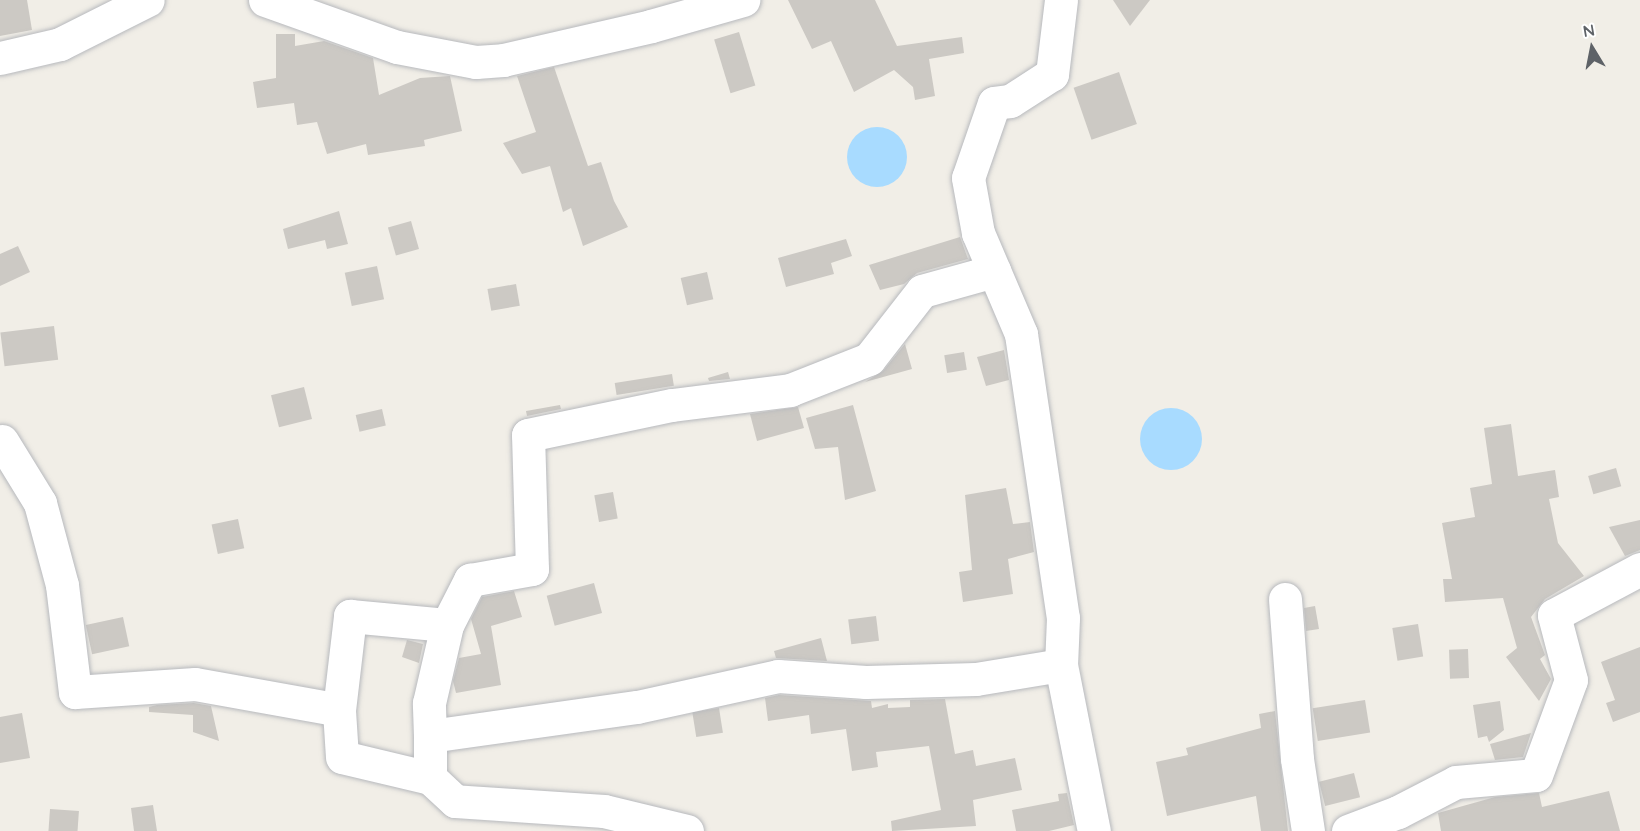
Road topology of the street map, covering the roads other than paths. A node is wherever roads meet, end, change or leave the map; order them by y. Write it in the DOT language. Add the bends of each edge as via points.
graph roads {
  1 [pos="265,0"];
  2 [pos="742,0"];
  3 [pos="1061,0"];
  4 [pos="122,5"];
  5 [pos="0,58"];
  6 [pos="994,271"];
  7 [pos="2,441"];
  8 [pos="1640,569"];
  9 [pos="1285,599"];
  10 [pos="447,625"];
  11 [pos="1061,665"];
  12 [pos="339,710"];
  13 [pos="430,736"];
  14 [pos="430,778"];
  15 [pos="687,831"];
  16 [pos="1094,831"];
  17 [pos="1308,831"];
  18 [pos="1348,831"];
  1 -- 2 [label="street" via="397,47 476,62 503,60 651,26"];
  3 -- 6 [label="street" via="1052,74 1010,101 994,103 968,178 978,233"];
  4 -- 5 [label="street" via="60,44"];
  6 -- 10 [label="street" via="922,291 869,359 790,390 672,405 528,435 532,569 470,580"];
  6 -- 11 [label="street" via="1022,334 1063,618"];
  7 -- 12 [label="street" via="40,503 62,585 75,692 195,684"];
  8 -- 18 [label="street" via="1554,615 1571,680 1536,775 1456,782 1398,812"];
  9 -- 17 [label="street" via="1297,759"];
  10 -- 12 [label="street" via="350,616"];
  10 -- 13 [label="street" via="429,703"];
  11 -- 13 [label="street" via="976,679 866,682 778,676 637,706"];
  11 -- 16 [label="street"];
  12 -- 14 [label="street" via="342,757"];
  13 -- 14 [label="street"];
  14 -- 15 [label="street" via="454,801 604,812"];
}
